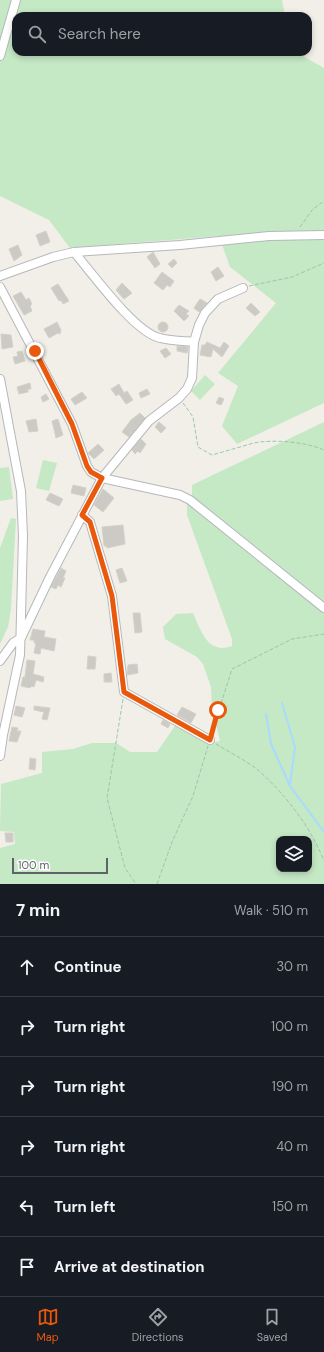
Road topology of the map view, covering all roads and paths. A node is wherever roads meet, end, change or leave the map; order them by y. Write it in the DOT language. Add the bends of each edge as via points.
graph roads {
  1 [pos="16,0"];
  2 [pos="13,12"];
  3 [pos="12,14"];
  4 [pos="0,56"];
  5 [pos="324,202"];
  6 [pos="324,235"];
  7 [pos="294,236"];
  8 [pos="74,252"];
  9 [pos="324,263"];
  10 [pos="0,276"];
  11 [pos="0,287"];
  12 [pos="243,288"];
  13 [pos="4,295"];
  14 [pos="0,303"];
  15 [pos="194,342"];
  16 [pos="0,379"];
  17 [pos="180,398"];
  18 [pos="324,450"];
  19 [pos="102,478"];
  20 [pos="82,515"];
  21 [pos="324,608"];
  22 [pos="324,634"];
  23 [pos="21,638"];
  24 [pos="0,661"];
  25 [pos="124,692"];
  26 [pos="210,740"];
  27 [pos="0,756"];
  28 [pos="324,861"];
  29 [pos="136,884"];
  30 [pos="157,884"];
  1 -- 2 [label="street"];
  3 -- 4 [label="street"];
  5 -- 7 [label="path" via="312,210"];
  6 -- 7 [label="street"];
  7 -- 8 [label="street"];
  8 -- 10 [label="street"];
  8 -- 15 [label="street" via="144,332 160,338"];
  9 -- 12 [label="path" via="292,277"];
  11 -- 13 [label="street"];
  12 -- 15 [label="street" via="218,299 205,313"];
  13 -- 14 [label="street"];
  13 -- 19 [label="street" via="68,417 87,466 91,472"];
  15 -- 17 [label="street" via="192,378"];
  16 -- 23 [label="street" via="23,508"];
  17 -- 18 [label="path" via="194,418 198,447 212,454 262,443 296,442"];
  17 -- 19 [label="street" via="149,421"];
  19 -- 20 [label="street"];
  19 -- 21 [label="street" via="180,495 190,500"];
  20 -- 23 [label="street"];
  20 -- 25 [label="street" via="90,522 112,596"];
  22 -- 26 [label="path" via="292,639 232,669"];
  23 -- 24 [label="street" via="13,643"];
  23 -- 27 [label="street" via="16,678"];
  25 -- 26 [label="street"];
  25 -- 29 [label="path" via="106,798 125,868"];
  26 -- 28 [label="path" via="257,770 289,802 316,842"];
  26 -- 30 [label="path" via="193,796 172,842"];
}
